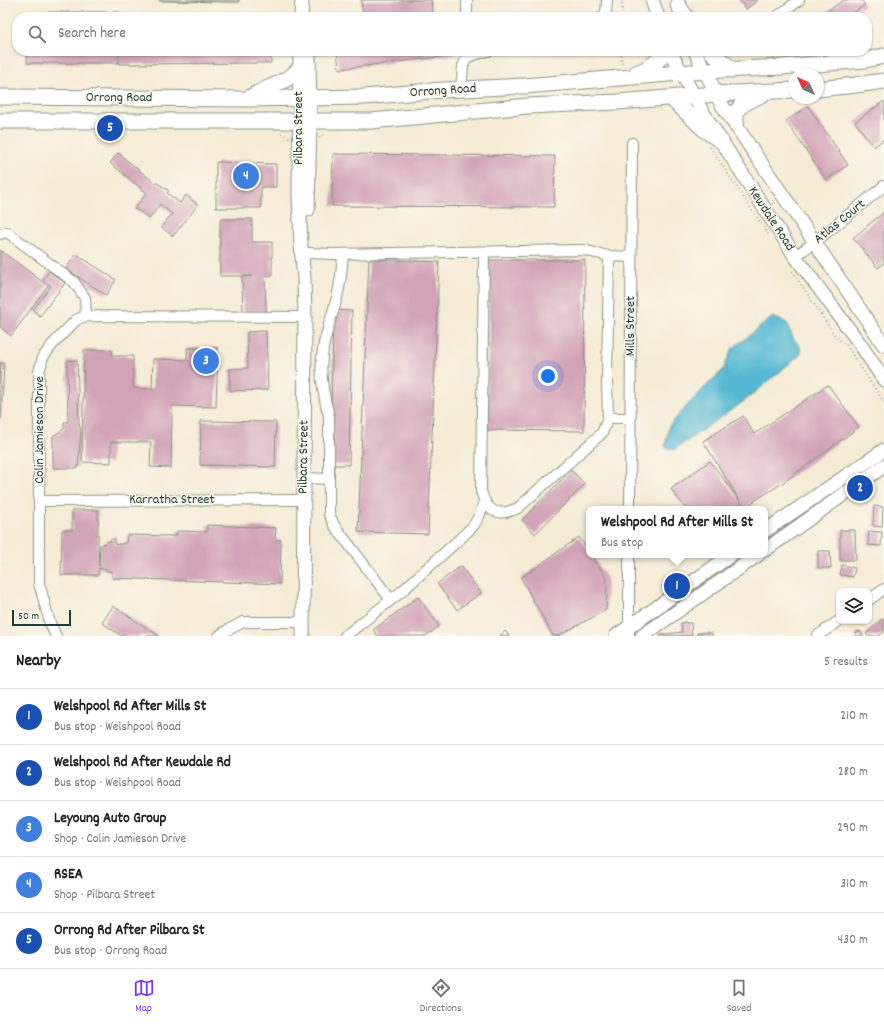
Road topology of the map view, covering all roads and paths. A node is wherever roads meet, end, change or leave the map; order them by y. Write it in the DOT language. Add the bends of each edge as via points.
graph roads {
  1 [pos="302,0"];
  2 [pos="310,0"];
  3 [pos="467,0"];
  4 [pos="607,0"];
  5 [pos="622,0"];
  6 [pos="652,0"];
  7 [pos="799,0"];
  8 [pos="302,12"];
  9 [pos="310,12"];
  10 [pos="467,12"];
  11 [pos="606,12"];
  12 [pos="622,12"];
  13 [pos="656,12"];
  14 [pos="783,12"];
  15 [pos="300,56"];
  16 [pos="308,56"];
  17 [pos="466,56"];
  18 [pos="663,56"];
  19 [pos="673,56"];
  20 [pos="697,56"];
  21 [pos="716,56"];
  22 [pos="884,56"];
  23 [pos="299,69"];
  24 [pos="733,70"];
  25 [pos="704,71"];
  26 [pos="682,74"];
  27 [pos="618,78"];
  28 [pos="884,81"];
  29 [pos="461,89"];
  30 [pos="767,92"];
  31 [pos="824,92"];
  32 [pos="716,94"];
  33 [pos="788,95"];
  34 [pos="693,96"];
  35 [pos="0,97"];
  36 [pos="671,98"];
  37 [pos="246,99"];
  38 [pos="304,99"];
  39 [pos="0,121"];
  40 [pos="304,121"];
  41 [pos="736,125"];
  42 [pos="721,141"];
  43 [pos="632,143"];
  44 [pos="884,186"];
  45 [pos="0,234"];
  46 [pos="815,242"];
  47 [pos="484,252"];
  48 [pos="307,253"];
  49 [pos="344,254"];
  50 [pos="609,256"];
  51 [pos="795,256"];
  52 [pos="631,257"];
  53 [pos="304,278"];
  54 [pos="86,316"];
  55 [pos="304,317"];
  56 [pos="884,345"];
  57 [pos="304,367"];
  58 [pos="322,367"];
  59 [pos="884,380"];
  60 [pos="608,418"];
  61 [pos="630,418"];
  62 [pos="882,450"];
  63 [pos="884,466"];
  64 [pos="304,478"];
  65 [pos="329,479"];
  66 [pos="304,500"];
  67 [pos="40,501"];
  68 [pos="484,502"];
  69 [pos="630,506"];
  70 [pos="768,529"];
  71 [pos="768,548"];
  72 [pos="629,558"];
  73 [pos="727,558"];
  74 [pos="754,558"];
  75 [pos="884,589"];
  76 [pos="872,598"];
  77 [pos="391,600"];
  78 [pos="303,622"];
  79 [pos="836,622"];
  80 [pos="629,631"];
  81 [pos="56,636"];
  82 [pos="219,636"];
  83 [pos="303,636"];
  84 [pos="345,636"];
  85 [pos="616,636"];
  86 [pos="642,636"];
  87 [pos="817,636"];
  1 -- 8 [label="main road"];
  2 -- 9 [label="main road"];
  3 -- 10 [label="street"];
  4 -- 11 [label="street"];
  5 -- 12 [label="path"];
  6 -- 13 [label="main road"];
  7 -- 14 [label="street"];
  15 -- 23 [label="main road, Pilbara Street"];
  16 -- 38 [label="main road, Pilbara Street"];
  17 -- 29 [label="street"];
  18 -- 27 [label="highway" via="653,66"];
  19 -- 26 [label="main road, Kewdale Road"];
  20 -- 25 [label="main road, Kewdale Road"];
  21 -- 24 [label="highway"];
  22 -- 24 [label="highway, Orrong Road" via="865,60"];
  23 -- 37 [label="highway" via="287,80"];
  23 -- 38 [label="main road, Pilbara Street"];
  24 -- 25 [label="highway, Orrong Road"];
  25 -- 26 [label="highway, Orrong Road"];
  25 -- 32 [label="main road, Kewdale Road"];
  26 -- 27 [label="highway, Orrong Road"];
  26 -- 34 [label="main road, Kewdale Road"];
  27 -- 29 [label="highway, Orrong Road"];
  28 -- 31 [label="highway"];
  29 -- 38 [label="highway, Orrong Road"];
  30 -- 32 [label="highway, Orrong Road"];
  30 -- 33 [label="highway, Orrong Road"];
  30 -- 41 [label="highway" via="743,104 736,112"];
  32 -- 34 [label="highway, Orrong Road"];
  32 -- 41 [label="main road, Kewdale Road"];
  34 -- 36 [label="highway, Orrong Road"];
  34 -- 42 [label="main road, Kewdale Road"];
  35 -- 37 [label="highway, Orrong Road"];
  36 -- 40 [label="highway, Orrong Road" via="528,106 371,121"];
  36 -- 42 [label="highway" via="706,131"];
  37 -- 38 [label="highway, Orrong Road"];
  38 -- 40 [label="main road, Pilbara Street"];
  39 -- 40 [label="highway, Orrong Road"];
  40 -- 48 [label="main road, Pilbara Street"];
  40 -- 53 [label="main road, Pilbara Street" via="300,239"];
  41 -- 46 [label="main road, Kewdale Road"];
  42 -- 51 [label="main road, Kewdale Road"];
  43 -- 52 [label="street, Mills Street"];
  44 -- 46 [label="street, Atlas Court"];
  45 -- 54 [label="street" via="7,232 74,282 85,298"];
  46 -- 51 [label="street, Atlas Court"];
  46 -- 56 [label="main road, Kewdale Road"];
  47 -- 49 [label="street"];
  47 -- 50 [label="street" via="583,250"];
  47 -- 68 [label="street" via="481,491"];
  48 -- 49 [label="street"];
  48 -- 53 [label="main road, Pilbara Street"];
  49 -- 58 [label="street" via="340,284 325,338"];
  50 -- 52 [label="street"];
  50 -- 60 [label="street"];
  51 -- 59 [label="main road, Kewdale Road"];
  52 -- 61 [label="street, Mills Street"];
  53 -- 55 [label="main road, Pilbara Street"];
  54 -- 55 [label="street"];
  54 -- 67 [label="street, Colin Jamieson Drive" via="65,329 43,356 39,372"];
  55 -- 57 [label="main road, Pilbara Street"];
  57 -- 58 [label="street"];
  57 -- 64 [label="main road, Pilbara Street"];
  58 -- 65 [label="street" via="324,392 330,416"];
  60 -- 61 [label="street"];
  60 -- 68 [label="street" via="602,433 518,508 499,513"];
  61 -- 69 [label="street, Mills Street"];
  62 -- 70 [label="main road"];
  63 -- 71 [label="main road"];
  64 -- 65 [label="street"];
  64 -- 66 [label="main road, Pilbara Street"];
  65 -- 77 [label="street" via="330,520"];
  66 -- 67 [label="street, Karratha Street"];
  66 -- 78 [label="main road, Pilbara Street"];
  67 -- 81 [label="street, Colin Jamieson Drive" via="39,583"];
  68 -- 77 [label="street" via="474,525 464,536"];
  72 -- 80 [label="street"];
  73 -- 80 [label="main road"];
  74 -- 86 [label="main road"];
  75 -- 76 [label="street"];
  77 -- 84 [label="street"];
  78 -- 82 [label="street" via="243,622"];
  78 -- 83 [label="main road, Pilbara Street"];
  79 -- 87 [label="street"];
  80 -- 85 [label="main road"];
}
